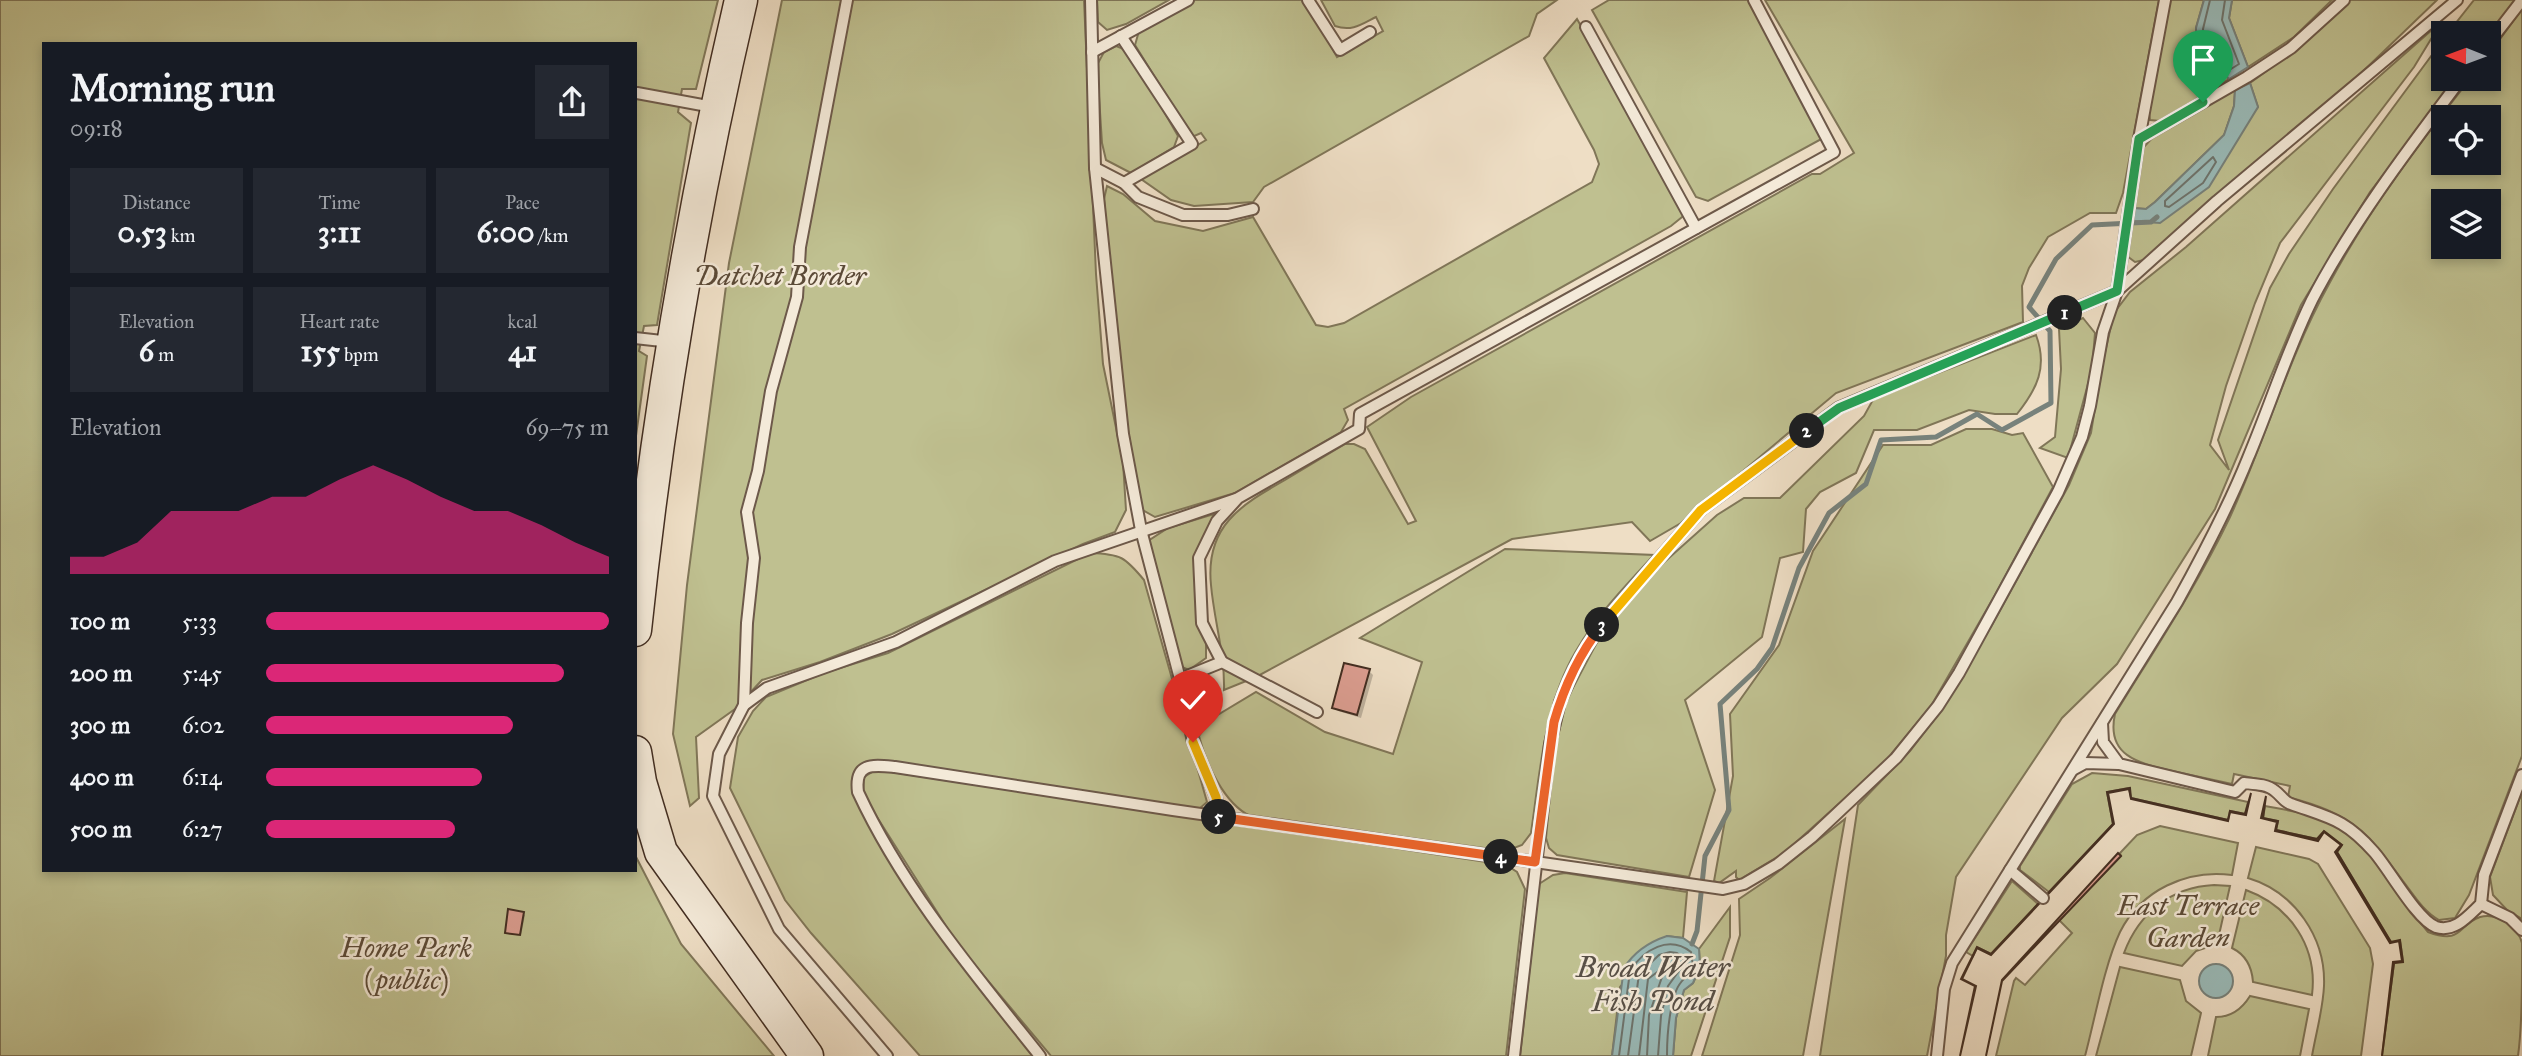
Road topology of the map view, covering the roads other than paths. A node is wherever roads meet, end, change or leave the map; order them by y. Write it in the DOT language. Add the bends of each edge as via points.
graph roads {
  1 [pos="741,0"];
  2 [pos="847,0"];
  3 [pos="1091,0"];
  4 [pos="1188,0"];
  5 [pos="1308,0"];
  6 [pos="1754,0"];
  7 [pos="2165,0"];
  8 [pos="2344,0"];
  9 [pos="2457,0"];
  10 [pos="2522,0"];
  11 [pos="1586,27"];
  12 [pos="2501,27"];
  13 [pos="1370,32"];
  14 [pos="1121,36"];
  15 [pos="1093,52"];
  16 [pos="2452,91"];
  17 [pos="637,93"];
  18 [pos="716,107"];
  19 [pos="2139,139"];
  20 [pos="1095,168"];
  21 [pos="1124,183"];
  22 [pos="1253,209"];
  23 [pos="1696,228"];
  24 [pos="2117,291"];
  25 [pos="637,338"];
  26 [pos="674,343"];
  27 [pos="1238,498"];
  28 [pos="1141,530"];
  29 [pos="637,599"];
  30 [pos="1222,662"];
  31 [pos="1180,679"];
  32 [pos="744,705"];
  33 [pos="1317,712"];
  34 [pos="2102,723"];
  35 [pos="637,764"];
  36 [pos="2119,764"];
  37 [pos="2073,769"];
  38 [pos="2522,775"];
  39 [pos="1219,817"];
  40 [pos="1535,862"];
  41 [pos="2010,870"];
  42 [pos="2043,898"];
  43 [pos="2481,904"];
  44 [pos="2522,930"];
  45 [pos="807,1056"];
  46 [pos="887,1056"];
  47 [pos="1040,1056"];
  48 [pos="1514,1056"];
  49 [pos="1937,1056"];
  1 -- 18 [label="main road"];
  2 -- 32 [label="lane" via="800,247 797,297 771,391 747,512 754,558"];
  3 -- 15 [label="lane"];
  4 -- 14 [label="lane"];
  5 -- 13 [label="lane" via="1340,50"];
  6 -- 23 [label="lane" via="1834,152"];
  7 -- 19 [label="lane"];
  8 -- 19 [label="lane" via="2291,48"];
  9 -- 24 [label="lane"];
  10 -- 12 [label="lane"];
  11 -- 23 [label="lane"];
  14 -- 15 [label="lane"];
  14 -- 21 [label="lane" via="1192,144"];
  15 -- 20 [label="lane"];
  16 -- 34 [label="lane" via="2328,272 2226,511 2177,602"];
  17 -- 18 [label="lane"];
  18 -- 26 [label="main road"];
  19 -- 24 [label="lane"];
  20 -- 21 [label="lane"];
  20 -- 28 [label="lane" via="1124,434"];
  21 -- 22 [label="lane" via="1138,197 1183,215 1228,215"];
  23 -- 27 [label="lane" via="1360,414 1359,429"];
  24 -- 40 [label="lane" via="1839,408 1701,510 1600,628 1572,672 1550,744"];
  24 -- 40 [label="lane" via="2103,332 2090,406 2059,492 1938,706 1896,758 1804,844 1731,889"];
  25 -- 26 [label="lane"];
  26 -- 29 [label="main road"];
  27 -- 28 [label="lane"];
  27 -- 30 [label="lane" via="1217,521 1199,558 1202,623"];
  28 -- 31 [label="lane"];
  28 -- 32 [label="lane" via="1055,562 895,642 767,688"];
  30 -- 31 [label="lane"];
  30 -- 33 [label="lane"];
  31 -- 39 [label="lane" via="1193,742 1216,797"];
  32 -- 46 [label="lane" via="719,754 713,796 779,929"];
  34 -- 36 [label="lane" via="2104,742"];
  34 -- 37 [label="lane"];
  35 -- 45 [label="main road" via="661,852"];
  36 -- 37 [label="lane" via="2085,763"];
  36 -- 43 [label="lane" via="2235,792 2244,782 2260,785 2290,804 2333,817 2368,845 2416,909 2436,927 2459,925"];
  37 -- 41 [label="lane"];
  38 -- 43 [label="lane" via="2484,875"];
  39 -- 40 [label="lane"];
  39 -- 47 [label="lane" via="895,767 862,769 858,792 912,887"];
  40 -- 48 [label="lane"];
  41 -- 42 [label="lane"];
  41 -- 49 [label="lane" via="1952,963 1944,989"];
  43 -- 44 [label="lane" via="2510,918"];
}
